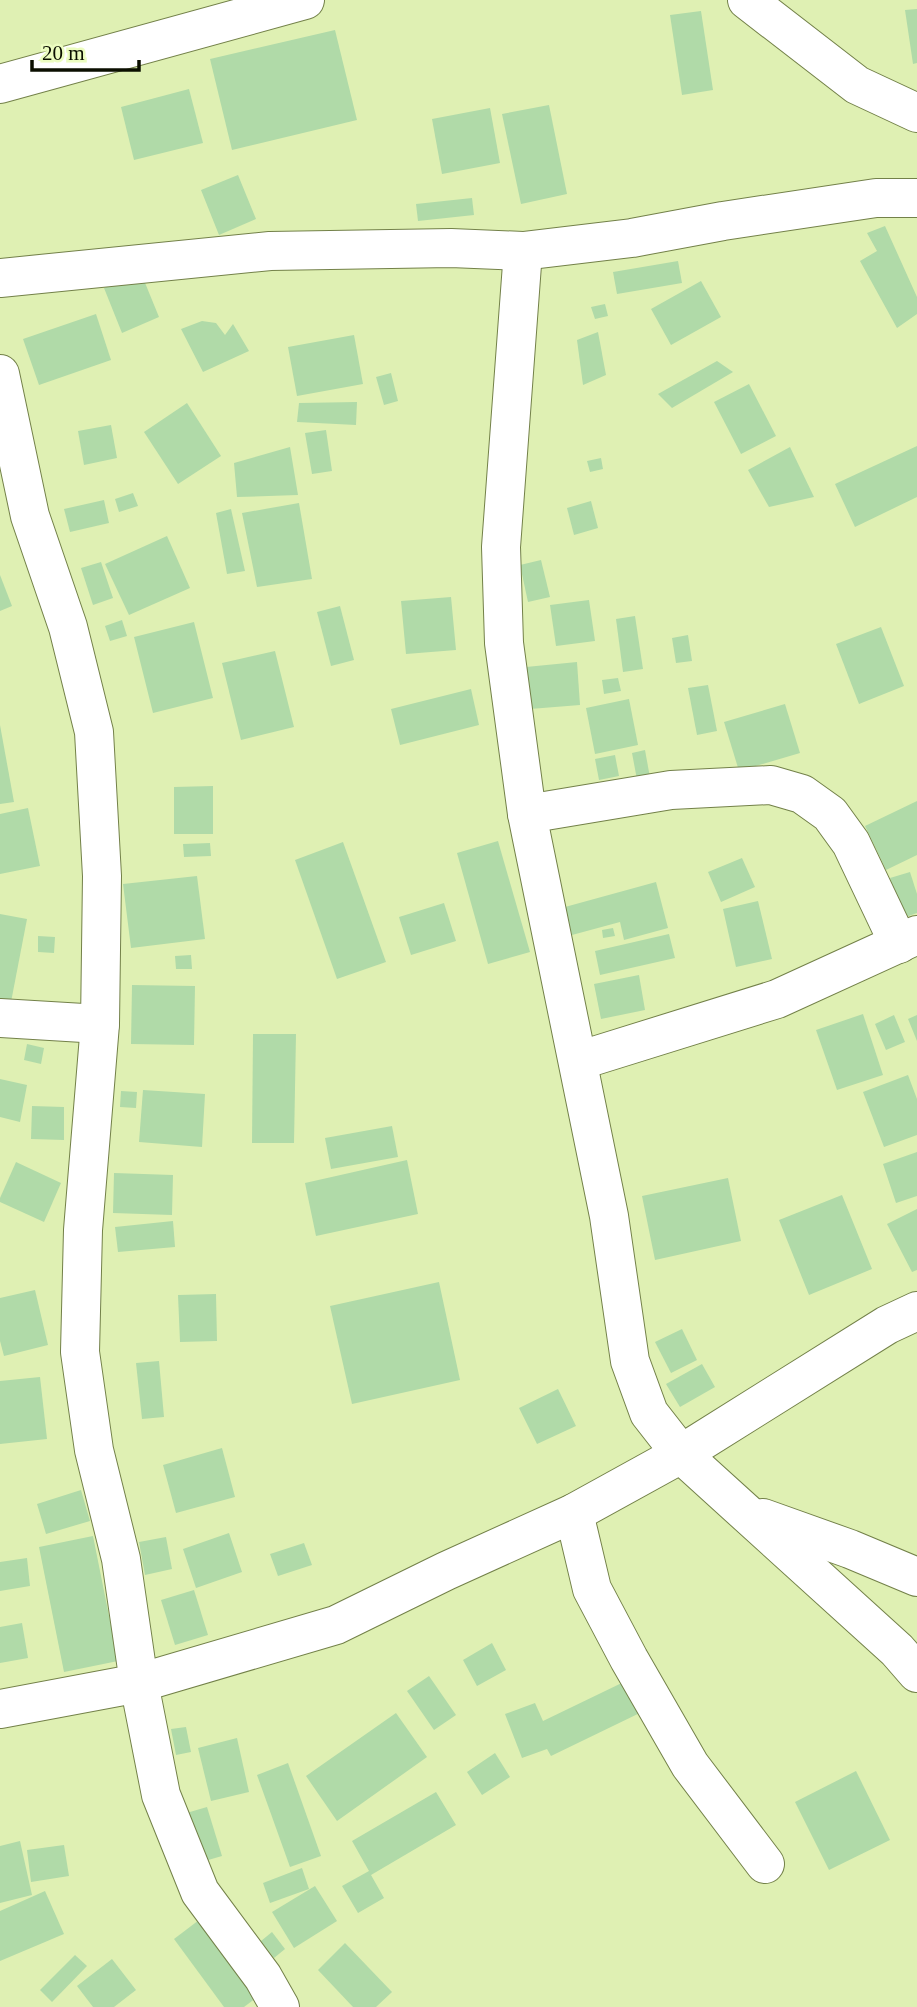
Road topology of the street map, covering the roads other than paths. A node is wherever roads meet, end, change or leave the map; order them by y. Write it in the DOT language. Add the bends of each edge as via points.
graph roads {
  1 [pos="305,0"];
  2 [pos="747,0"];
  3 [pos="0,83"];
  4 [pos="917,113"];
  5 [pos="917,198"];
  6 [pos="523,251"];
  7 [pos="0,278"];
  8 [pos="0,374"];
  9 [pos="527,814"];
  10 [pos="908,940"];
  11 [pos="0,1018"];
  12 [pos="100,1024"];
  13 [pos="578,1061"];
  14 [pos="917,1311"];
  15 [pos="681,1454"];
  16 [pos="748,1512"];
  17 [pos="574,1513"];
  18 [pos="917,1577"];
  19 [pos="917,1672"];
  20 [pos="139,1683"];
  21 [pos="0,1709"];
  22 [pos="765,1864"];
  23 [pos="280,2007"];
  1 -- 3 [label="street"];
  2 -- 4 [label="street" via="857,85"];
  5 -- 6 [label="street" via="876,198"];
  6 -- 7 [label="street" via="270,251"];
  6 -- 9 [label="street" via="501,547 504,643"];
  8 -- 12 [label="street" via="30,516 68,627 94,732 102,876"];
  9 -- 10 [label="street" via="671,790 771,785 802,794 830,814"];
  9 -- 13 [label="street"];
  10 -- 13 [label="street" via="777,999"];
  11 -- 12 [label="street"];
  12 -- 20 [label="street" via="83,1230 80,1352 94,1450 121,1559"];
  13 -- 15 [label="street" via="609,1216 629,1361 649,1413"];
  14 -- 15 [label="street" via="887,1325"];
  15 -- 16 [label="street"];
  15 -- 17 [label="street"];
  16 -- 18 [label="street"];
  16 -- 19 [label="street"];
  17 -- 20 [label="street" via="335,1625"];
  17 -- 22 [label="street" via="592,1589 629,1659 690,1765"];
  20 -- 21 [label="street"];
  20 -- 23 [label="street" via="161,1795 200,1892"];
}
